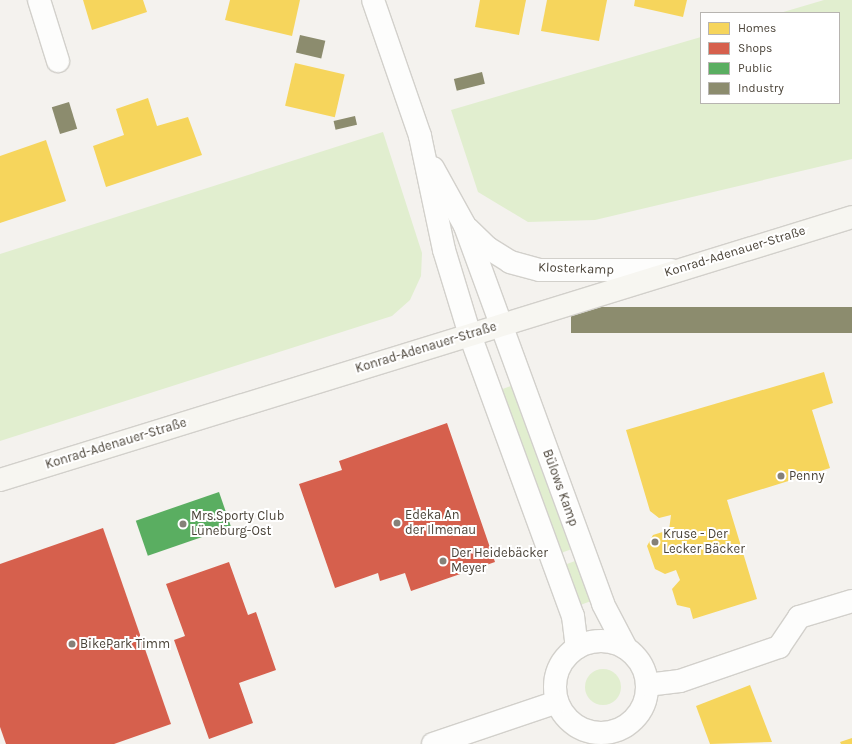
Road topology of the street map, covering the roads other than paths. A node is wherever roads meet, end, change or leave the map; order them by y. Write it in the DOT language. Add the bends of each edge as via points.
graph roads {
  1 [pos="39,0"];
  2 [pos="373,0"];
  3 [pos="58,61"];
  4 [pos="422,148"];
  5 [pos="852,217"];
  6 [pos="465,226"];
  7 [pos="678,270"];
  8 [pos="501,324"];
  9 [pos="470,335"];
  10 [pos="0,480"];
  11 [pos="852,601"];
  12 [pos="577,648"];
  13 [pos="626,648"];
  14 [pos="647,685"];
  15 [pos="557,702"];
  16 [pos="618,738"];
  17 [pos="433,744"];
  1 -- 3 [label="street"];
  2 -- 4 [label="street, Klosterkamp"];
  4 -- 6 [label="street, Klosterkamp"];
  4 -- 9 [label="street, Klosterkamp" via="444,250"];
  5 -- 7 [label="main road, Konrad-Adenauer-Straße"];
  6 -- 7 [label="street, Klosterkamp" via="488,248 510,262 540,270"];
  6 -- 8 [label="street, Klosterkamp"];
  7 -- 8 [label="main road, Konrad-Adenauer-Straße"];
  8 -- 9 [label="main road, Konrad-Adenauer-Straße"];
  8 -- 13 [label="street, Bülows Kamp" via="603,604"];
  9 -- 10 [label="main road, Konrad-Adenauer-Straße"];
  9 -- 12 [label="street" via="573,616"];
  11 -- 14 [label="street" via="799,617 779,647 680,680"];
  12 -- 13 [label="street" via="601,641"];
  12 -- 15 [label="street" via="565,658 558,671"];
  13 -- 14 [label="street, Bülows Kamp" via="641,664"];
  14 -- 16 [label="street" via="639,714"];
  15 -- 16 [label="street" via="574,725"];
  15 -- 17 [label="street"];
}
